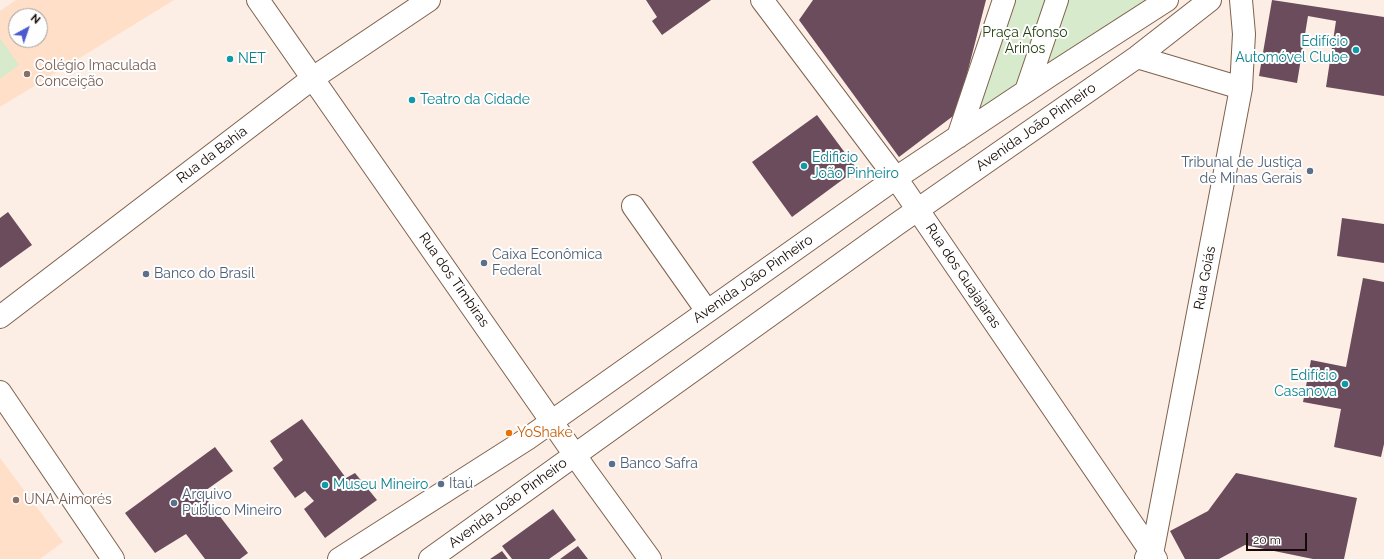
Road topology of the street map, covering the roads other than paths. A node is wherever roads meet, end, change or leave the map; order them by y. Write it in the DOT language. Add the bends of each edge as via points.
graph roads {
  1 [pos="258,0"];
  2 [pos="429,0"];
  3 [pos="762,0"];
  4 [pos="1004,0"];
  5 [pos="1057,0"];
  6 [pos="1167,0"];
  7 [pos="1210,0"];
  8 [pos="1241,0"];
  9 [pos="1148,8"];
  10 [pos="1137,57"];
  11 [pos="313,78"];
  12 [pos="1241,88"];
  13 [pos="1026,91"];
  14 [pos="958,137"];
  15 [pos="896,178"];
  16 [pos="633,206"];
  17 [pos="918,209"];
  18 [pos="707,311"];
  19 [pos="0,317"];
  20 [pos="0,392"];
  21 [pos="553,421"];
  22 [pos="576,455"];
  23 [pos="1151,557"];
  24 [pos="113,559"];
  25 [pos="339,559"];
  26 [pos="430,559"];
  27 [pos="650,559"];
  1 -- 11 [label="street, Rua dos Timbiras"];
  2 -- 11 [label="street, Rua da Bahia"];
  3 -- 15 [label="street, Rua dos Guajajaras"];
  4 -- 14 [label="street"];
  5 -- 13 [label="street"];
  6 -- 9 [label="street, Avenida João Pinheiro"];
  7 -- 10 [label="street, Avenida João Pinheiro"];
  8 -- 12 [label="street, Rua Goiás" via="1244,34"];
  9 -- 13 [label="street, Avenida João Pinheiro"];
  10 -- 12 [label="street"];
  10 -- 17 [label="street, Avenida João Pinheiro"];
  11 -- 19 [label="street, Rua da Bahia"];
  11 -- 21 [label="street, Rua dos Timbiras"];
  12 -- 23 [label="street, Rua Goiás"];
  13 -- 14 [label="street, Avenida João Pinheiro"];
  14 -- 15 [label="street, Avenida João Pinheiro"];
  15 -- 17 [label="street, Rua dos Guajajaras"];
  15 -- 18 [label="street, Avenida João Pinheiro"];
  16 -- 18 [label="street"];
  17 -- 22 [label="street, Avenida João Pinheiro"];
  17 -- 23 [label="street, Rua dos Guajajaras"];
  18 -- 21 [label="street, Avenida João Pinheiro"];
  20 -- 24 [label="street"];
  21 -- 22 [label="street, Rua dos Timbiras"];
  21 -- 25 [label="street, Avenida João Pinheiro"];
  22 -- 26 [label="street, Avenida João Pinheiro"];
  22 -- 27 [label="street, Rua dos Timbiras"];
}
